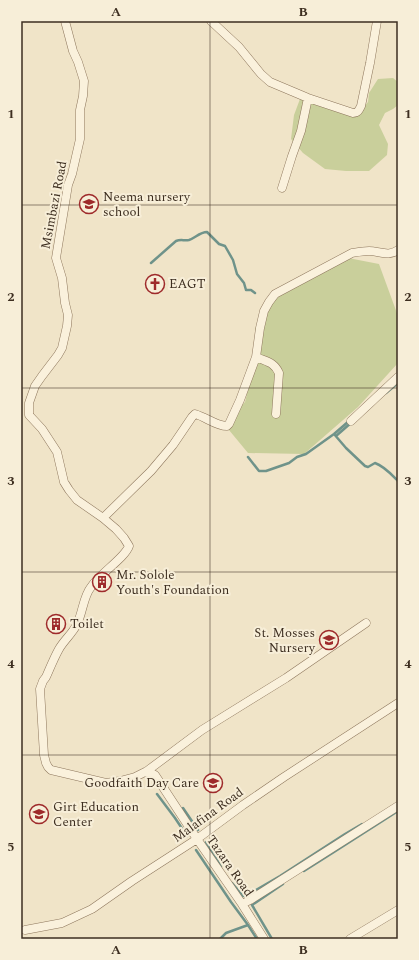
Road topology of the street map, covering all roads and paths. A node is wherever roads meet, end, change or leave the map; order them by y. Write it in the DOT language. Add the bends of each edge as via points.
graph roads {
  1 [pos="65,21"];
  2 [pos="210,21"];
  3 [pos="377,21"];
  4 [pos="308,98"];
  5 [pos="282,188"];
  6 [pos="398,250"];
  7 [pos="256,357"];
  8 [pos="398,377"];
  9 [pos="276,414"];
  10 [pos="351,421"];
  11 [pos="103,518"];
  12 [pos="366,622"];
  13 [pos="398,703"];
  14 [pos="147,771"];
  15 [pos="398,806"];
  16 [pos="197,840"];
  17 [pos="242,904"];
  18 [pos="398,910"];
  19 [pos="25,930"];
  20 [pos="264,939"];
  21 [pos="350,939"];
  1 -- 11 [label="street, Msimbazi Road" via="84,80 80,139 68,185 56,258 68,315 67,326 62,348 35,386 29,403 29,415 57,452 64,482 69,490 77,500"];
  2 -- 4 [label="street" via="239,47 270,82"];
  3 -- 4 [label="street" via="359,111 353,113"];
  4 -- 5 [label="street" via="302,131"];
  6 -- 7 [label="street" via="390,254 371,251 352,253 275,294 264,311"];
  7 -- 9 [label="street" via="272,363 279,373"];
  7 -- 11 [label="street" via="229,424 219,425 195,414 151,471"];
  8 -- 10 [label="street"];
  11 -- 14 [label="street, Msimbazi Road" via="128,543 128,548 89,589 75,629 58,650 43,681 40,689 44,755 51,770 106,783 120,782"];
  12 -- 14 [label="street" via="286,678 202,730"];
  13 -- 16 [label="street, Malafina Road" via="249,801"];
  14 -- 16 [label="street, Tazara Road" via="155,775"];
  15 -- 17 [label="street"];
  16 -- 17 [label="street, Tazara Road"];
  16 -- 19 [label="street, Malafina Road" via="81,914 62,923"];
  17 -- 20 [label="street, Tazara Road"];
  18 -- 21 [label="street"];
}
